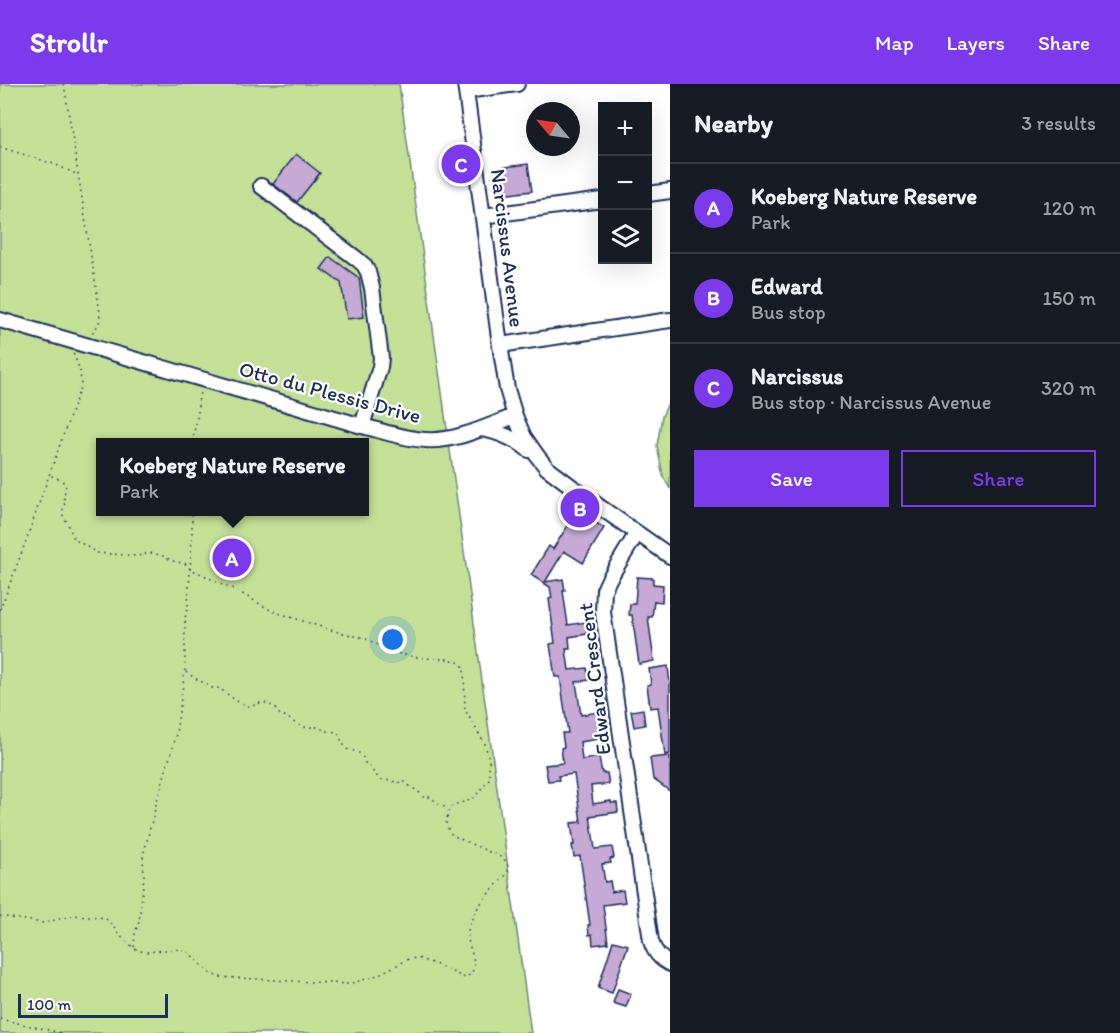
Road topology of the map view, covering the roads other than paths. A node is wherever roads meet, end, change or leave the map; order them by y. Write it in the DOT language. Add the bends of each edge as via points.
graph roads {
  1 [pos="517,84"];
  2 [pos="466,88"];
  3 [pos="261,186"];
  4 [pos="670,190"];
  5 [pos="652,193"];
  6 [pos="598,201"];
  7 [pos="483,216"];
  8 [pos="0,320"];
  9 [pos="670,320"];
  10 [pos="500,345"];
  11 [pos="515,416"];
  12 [pos="363,426"];
  13 [pos="481,429"];
  14 [pos="538,457"];
  15 [pos="637,533"];
  16 [pos="670,556"];
  17 [pos="670,964"];
  1 -- 2 [label="street"];
  2 -- 7 [label="street, Narcissus Avenue"];
  3 -- 12 [label="street" via="357,259 368,272 381,358"];
  4 -- 5 [label="street"];
  6 -- 7 [label="street"];
  7 -- 10 [label="street, Narcissus Avenue"];
  8 -- 12 [label="street, Otto du Plessis Drive" via="78,348"];
  9 -- 10 [label="street"];
  10 -- 11 [label="street, Narcissus Avenue"];
  11 -- 13 [label="street, Otto du Plessis Drive"];
  11 -- 14 [label="street"];
  12 -- 13 [label="street, Otto du Plessis Drive" via="428,440"];
  13 -- 14 [label="street" via="505,434"];
  14 -- 15 [label="street" via="547,468"];
  15 -- 16 [label="street"];
  15 -- 17 [label="street, Edward Crescent" via="604,590 603,612 650,933 653,948"];
}
